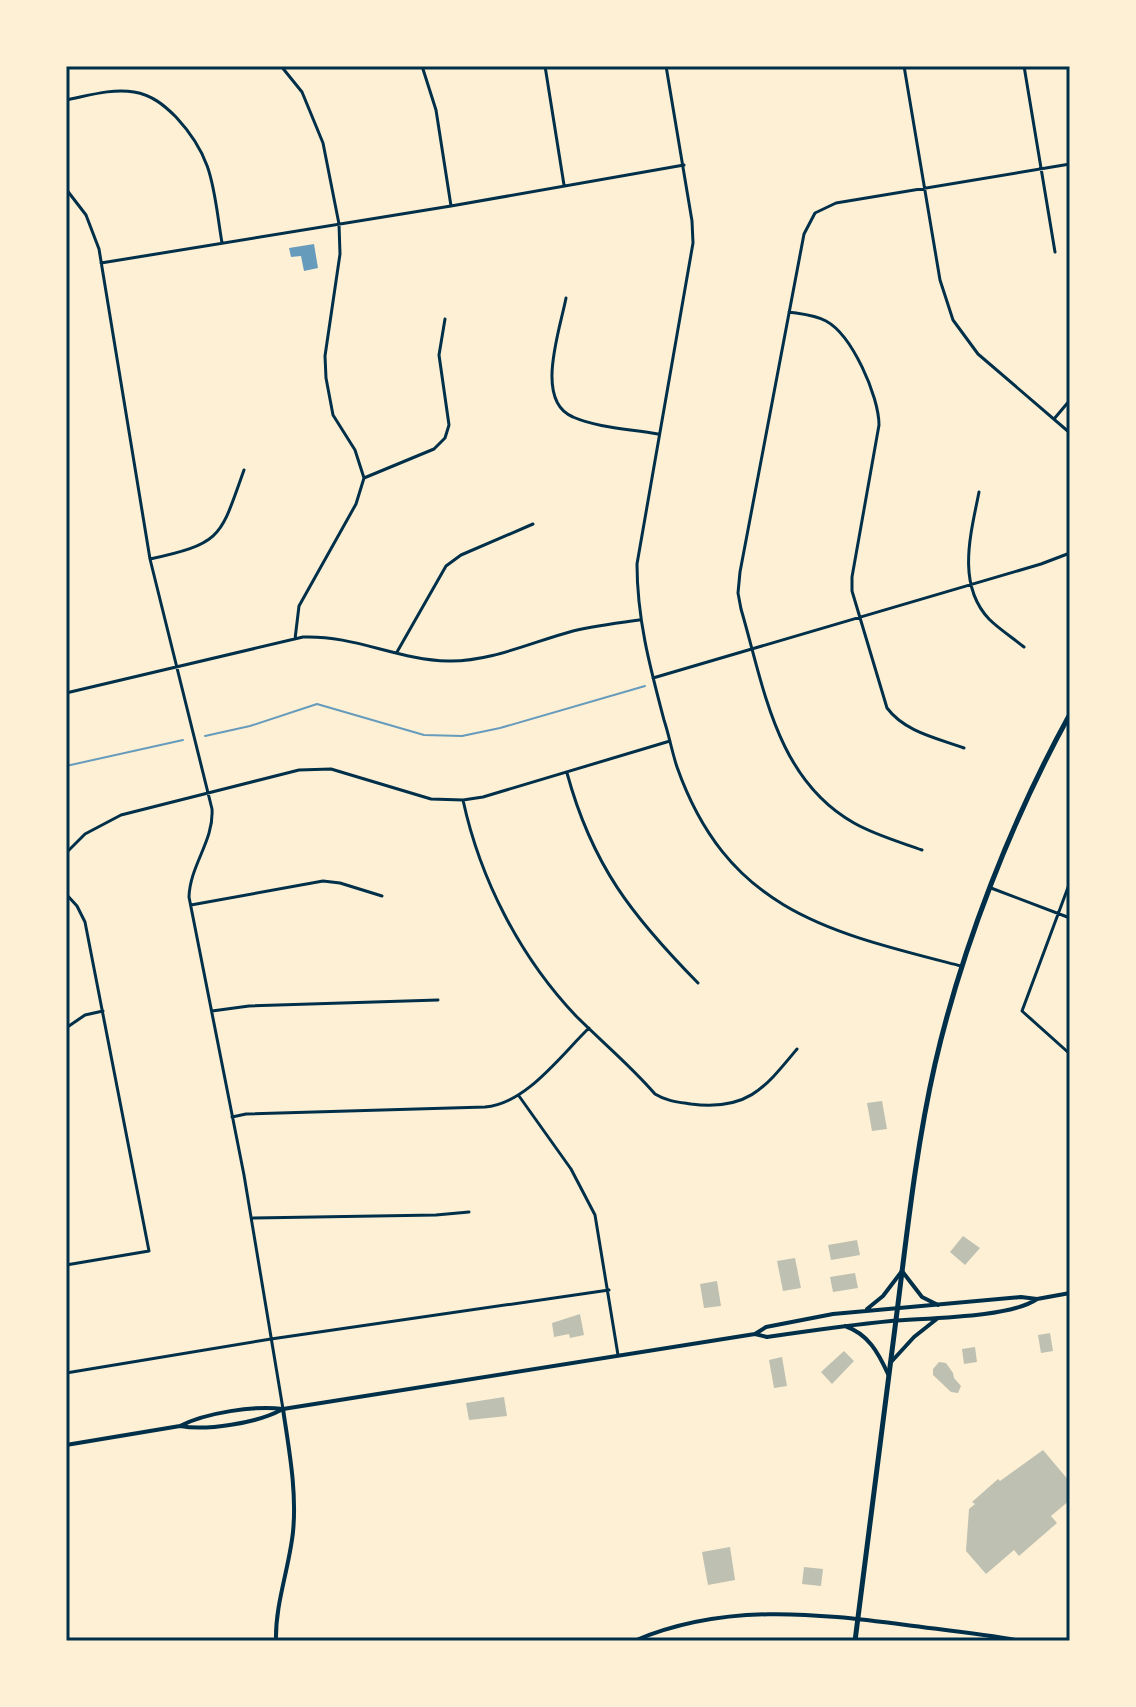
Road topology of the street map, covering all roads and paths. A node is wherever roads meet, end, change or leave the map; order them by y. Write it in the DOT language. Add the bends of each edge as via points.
graph roads {
  1 [pos="281,66"];
  2 [pos="422,66"];
  3 [pos="545,66"];
  4 [pos="666,66"];
  5 [pos="904,66"];
  6 [pos="1024,66"];
  7 [pos="66,100"];
  8 [pos="1070,164"];
  9 [pos="684,165"];
  10 [pos="1041,169"];
  11 [pos="564,186"];
  12 [pos="66,189"];
  13 [pos="925,189"];
  14 [pos="451,206"];
  15 [pos="339,224"];
  16 [pos="222,243"];
  17 [pos="1055,252"];
  18 [pos="101,263"];
  19 [pos="566,298"];
  20 [pos="789,312"];
  21 [pos="445,319"];
  22 [pos="1070,400"];
  23 [pos="1054,419"];
  24 [pos="1070,433"];
  25 [pos="660,434"];
  26 [pos="244,470"];
  27 [pos="364,478"];
  28 [pos="979,492"];
  29 [pos="533,524"];
  30 [pos="1070,553"];
  31 [pos="150,559"];
  32 [pos="972,585"];
  33 [pos="859,618"];
  34 [pos="639,620"];
  35 [pos="295,639"];
  36 [pos="1024,647"];
  37 [pos="752,648"];
  38 [pos="396,653"];
  39 [pos="177,666"];
  40 [pos="653,678"];
  41 [pos="66,693"];
  42 [pos="1070,714"];
  43 [pos="670,741"];
  44 [pos="964,748"];
  45 [pos="567,773"];
  46 [pos="209,793"];
  47 [pos="463,800"];
  48 [pos="922,850"];
  49 [pos="66,853"];
  50 [pos="1070,882"];
  51 [pos="991,888"];
  52 [pos="66,894"];
  53 [pos="382,896"];
  54 [pos="191,905"];
  55 [pos="1057,913"];
  56 [pos="1070,918"];
  57 [pos="964,967"];
  58 [pos="698,983"];
  59 [pos="438,1000"];
  60 [pos="103,1011"];
  61 [pos="212,1011"];
  62 [pos="66,1028"];
  63 [pos="589,1028"];
  64 [pos="797,1049"];
  65 [pos="1070,1054"];
  66 [pos="519,1096"];
  67 [pos="232,1117"];
  68 [pos="469,1212"];
  69 [pos="251,1218"];
  70 [pos="66,1265"];
  71 [pos="902,1271"];
  72 [pos="609,1290"];
  73 [pos="1070,1293"];
  74 [pos="1037,1299"];
  75 [pos="940,1305"];
  76 [pos="898,1308"];
  77 [pos="864,1310"];
  78 [pos="939,1318"];
  79 [pos="896,1320"];
  80 [pos="842,1326"];
  81 [pos="755,1334"];
  82 [pos="271,1339"];
  83 [pos="618,1355"];
  84 [pos="890,1363"];
  85 [pos="66,1373"];
  86 [pos="889,1375"];
  87 [pos="283,1409"];
  88 [pos="180,1426"];
  89 [pos="66,1445"];
  90 [pos="858,1619"];
  91 [pos="276,1641"];
  92 [pos="634,1641"];
  93 [pos="855,1641"];
  94 [pos="1021,1641"];
  1 -- 15 [label="street" via="318,125"];
  2 -- 14 [label="street" via="436,110"];
  3 -- 11 [label="street"];
  4 -- 9 [label="street"];
  5 -- 13 [label="street"];
  6 -- 10 [label="street"];
  7 -- 16 [label="street" via="133,91 166,108 205,155"];
  8 -- 10 [label="street"];
  9 -- 11 [label="street"];
  9 -- 25 [label="street" via="693,243"];
  10 -- 13 [label="street"];
  10 -- 17 [label="street"];
  11 -- 14 [label="street"];
  12 -- 18 [label="street" via="91,226"];
  13 -- 20 [label="street" via="836,203 815,213 804,234"];
  13 -- 23 [label="street" via="940,280 953,320 978,354"];
  14 -- 15 [label="street"];
  15 -- 16 [label="street"];
  15 -- 27 [label="street" via="340,267 325,373 331,410 355,450"];
  16 -- 18 [label="street"];
  18 -- 31 [label="street"];
  19 -- 25 [label="street" via="551,375 555,402 572,417"];
  20 -- 33 [label="street" via="836,328 879,406 852,577"];
  20 -- 37 [label="street" via="740,572 738,593"];
  21 -- 27 [label="street" via="439,355 449,425 445,438 434,449"];
  22 -- 23 [label="street"];
  23 -- 24 [label="street"];
  25 -- 34 [label="street" via="637,564"];
  26 -- 31 [label="street" via="228,515 209,541 190,551"];
  27 -- 35 [label="street" via="356,504 299,606"];
  28 -- 32 [label="street" via="967,558"];
  29 -- 38 [label="street" via="446,566"];
  30 -- 32 [label="street"];
  31 -- 39 [label="street"];
  32 -- 33 [label="street"];
  32 -- 36 [label="street" via="991,621"];
  33 -- 37 [label="street"];
  33 -- 44 [label="street" via="893,716 911,729"];
  34 -- 38 [label="street" via="572,631 475,659 446,661"];
  34 -- 40 [label="street"];
  35 -- 38 [label="street" via="341,638"];
  35 -- 39 [label="street"];
  37 -- 40 [label="street"];
  37 -- 48 [label="street" via="783,749 801,777 857,825"];
  39 -- 41 [label="street"];
  39 -- 46 [label="street"];
  40 -- 43 [label="street"];
  42 -- 51 [label="main road" via="1025,802"];
  43 -- 45 [label="street"];
  43 -- 57 [label="street" via="699,816 716,842 774,899 835,932"];
  45 -- 47 [label="street"];
  45 -- 58 [label="street" via="593,846 619,895"];
  46 -- 47 [label="street" via="321,768 431,799"];
  46 -- 49 [label="street" via="121,815 85,834"];
  46 -- 54 [label="street" via="213,821 192,872"];
  47 -- 63 [label="street" via="492,889 509,922 534,963"];
  50 -- 55 [label="street"];
  51 -- 55 [label="street"];
  51 -- 57 [label="main road"];
  52 -- 60 [label="street" via="85,922"];
  53 -- 54 [label="street" via="323,881"];
  54 -- 61 [label="street"];
  55 -- 56 [label="street"];
  55 -- 65 [label="street" via="1022,1011"];
  57 -- 71 [label="main road" via="931,1083"];
  59 -- 61 [label="street"];
  60 -- 62 [label="street"];
  60 -- 70 [label="street" via="149,1251"];
  61 -- 67 [label="street"];
  63 -- 64 [label="street" via="655,1094 708,1106 733,1104 756,1094"];
  63 -- 66 [label="street"];
  66 -- 67 [label="street" via="485,1107"];
  66 -- 72 [label="street" via="588,1199 600,1233"];
  67 -- 69 [label="street"];
  68 -- 69 [label="street"];
  69 -- 82 [label="street"];
  71 -- 75 [label="main road" via="922,1297"];
  71 -- 76 [label="main road"];
  71 -- 77 [label="main road"];
  72 -- 82 [label="street"];
  72 -- 83 [label="street"];
  73 -- 74 [label="main road"];
  74 -- 75 [label="main road"];
  74 -- 78 [label="main road" via="1027,1306"];
  75 -- 76 [label="main road"];
  76 -- 77 [label="main road"];
  76 -- 79 [label="main road"];
  77 -- 81 [label="main road" via="766,1327"];
  78 -- 79 [label="main road"];
  78 -- 84 [label="main road"];
  79 -- 80 [label="main road"];
  79 -- 84 [label="main road"];
  80 -- 81 [label="main road" via="767,1337"];
  80 -- 86 [label="main road" via="869,1341"];
  81 -- 83 [label="main road"];
  82 -- 85 [label="street"];
  82 -- 87 [label="street"];
  83 -- 87 [label="main road"];
  84 -- 86 [label="main road"];
  86 -- 90 [label="main road"];
  87 -- 88 [label="main road" via="265,1407"];
  87 -- 88 [label="main road" via="268,1417 194,1429"];
  87 -- 91 [label="main road" via="294,1528"];
  88 -- 89 [label="main road"];
  90 -- 92 [label="main road" via="747,1613 689,1622"];
  90 -- 93 [label="main road"];
  90 -- 94 [label="main road"];
}
